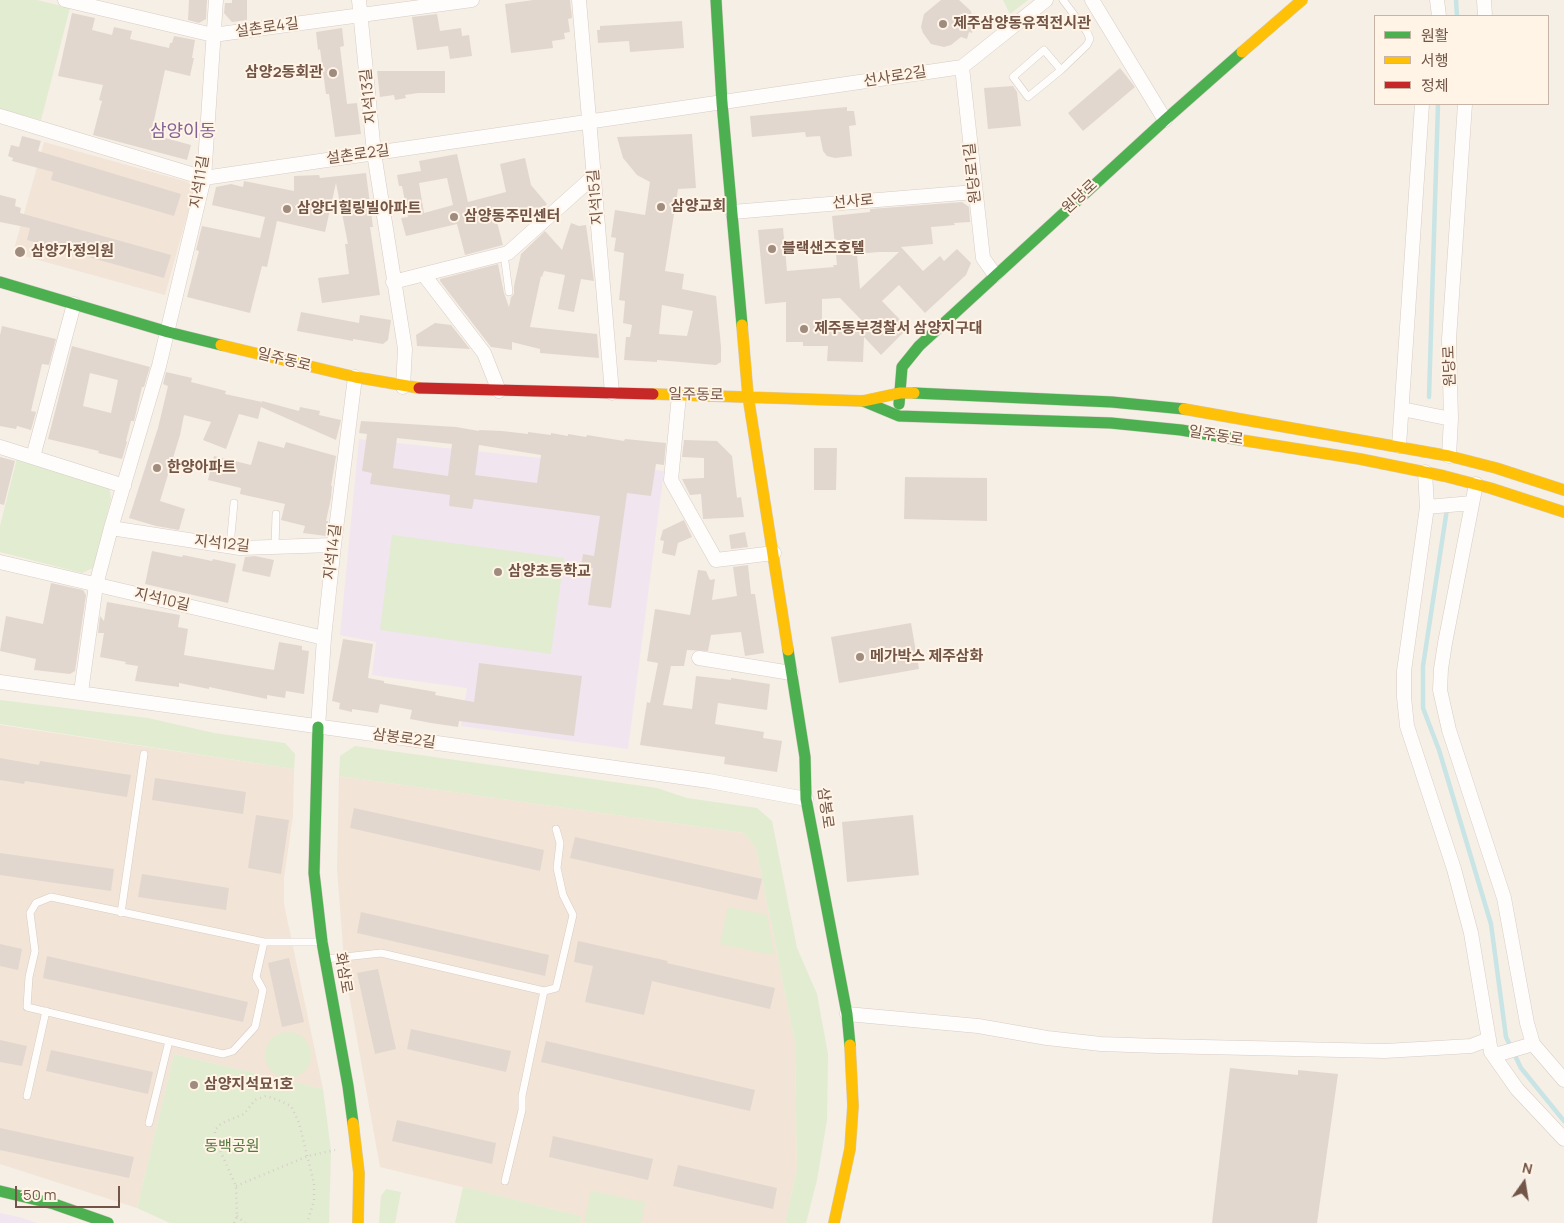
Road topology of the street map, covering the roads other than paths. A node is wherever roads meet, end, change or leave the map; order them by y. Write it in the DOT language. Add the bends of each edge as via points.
graph roads {
  1 [pos="65,0"];
  2 [pos="216,0"];
  3 [pos="359,0"];
  4 [pos="472,0"];
  5 [pos="579,0"];
  6 [pos="716,0"];
  7 [pos="1046,0"];
  8 [pos="1063,0"];
  9 [pos="1092,0"];
  10 [pos="1302,0"];
  11 [pos="1437,0"];
  12 [pos="1484,0"];
  13 [pos="360,15"];
  14 [pos="1439,15"];
  15 [pos="1485,15"];
  16 [pos="212,35"];
  17 [pos="962,67"];
  18 [pos="1061,70"];
  19 [pos="722,103"];
  20 [pos="1422,105"];
  21 [pos="1465,105"];
  22 [pos="0,116"];
  23 [pos="1165,120"];
  24 [pos="590,122"];
  25 [pos="374,153"];
  26 [pos="594,176"];
  27 [pos="204,178"];
  28 [pos="975,192"];
  29 [pos="732,212"];
  30 [pos="504,254"];
  31 [pos="424,275"];
  32 [pos="995,275"];
  33 [pos="0,282"];
  34 [pos="393,282"];
  35 [pos="509,292"];
  36 [pos="74,304"];
  37 [pos="168,332"];
  38 [pos="355,378"];
  39 [pos="403,387"];
  40 [pos="499,390"];
  41 [pos="612,393"];
  42 [pos="900,393"];
  43 [pos="679,395"];
  44 [pos="748,396"];
  45 [pos="863,401"];
  46 [pos="1402,408"];
  47 [pos="899,416"];
  48 [pos="1451,419"];
  49 [pos="1399,446"];
  50 [pos="0,447"];
  51 [pos="1449,456"];
  52 [pos="33,457"];
  53 [pos="1425,472"];
  54 [pos="1476,484"];
  55 [pos="124,486"];
  56 [pos="1564,490"];
  57 [pos="234,503"];
  58 [pos="1472,503"];
  59 [pos="1427,507"];
  60 [pos="1564,512"];
  61 [pos="276,514"];
  62 [pos="111,528"];
  63 [pos="334,545"];
  64 [pos="230,546"];
  65 [pos="275,547"];
  66 [pos="774,554"];
  67 [pos="0,562"];
  68 [pos="96,585"];
  69 [pos="324,638"];
  70 [pos="699,658"];
  71 [pos="791,673"];
  72 [pos="0,682"];
  73 [pos="81,692"];
  74 [pos="318,727"];
  75 [pos="144,754"];
  76 [pos="806,799"];
  77 [pos="556,829"];
  78 [pos="121,913"];
  79 [pos="264,942"];
  80 [pos="322,942"];
  81 [pos="326,959"];
  82 [pos="544,991"];
  83 [pos="46,1011"];
  84 [pos="847,1014"];
  85 [pos="169,1041"];
  86 [pos="1529,1045"];
  87 [pos="1493,1048"];
  88 [pos="1564,1080"];
  89 [pos="27,1096"];
  90 [pos="149,1123"];
  91 [pos="1564,1140"];
  92 [pos="506,1181"];
  93 [pos="0,1191"];
  94 [pos="108,1223"];
  95 [pos="358,1223"];
  96 [pos="834,1223"];
  1 -- 16 [label="street, 설촌로4길"];
  2 -- 16 [label="street, 지석11길"];
  3 -- 13 [label="street, 지석13길"];
  4 -- 13 [label="street, 설촌로4길"];
  5 -- 24 [label="street, 지석15길"];
  6 -- 19 [label="street"];
  7 -- 17 [label="street"];
  8 -- 18 [label="lane" via="1090,39"];
  9 -- 23 [label="street"];
  10 -- 23 [label="street, 원당로"];
  11 -- 14 [label="street"];
  12 -- 15 [label="street"];
  13 -- 16 [label="street, 설촌로4길"];
  13 -- 25 [label="street, 지석13길"];
  16 -- 27 [label="street, 지석11길"];
  17 -- 19 [label="street, 선사로2길"];
  17 -- 28 [label="street, 원당로1길"];
  18 -- 18 [label="lane" via="1028,97 1013,77 1044,50"];
  19 -- 24 [label="street, 설촌로2길"];
  19 -- 29 [label="street"];
  20 -- 46 [label="street"];
  21 -- 48 [label="street, 원당로" via="1449,339"];
  22 -- 27 [label="street, 설촌로2길"];
  23 -- 32 [label="street, 원당로"];
  24 -- 25 [label="street, 설촌로2길"];
  24 -- 26 [label="street, 지석15길"];
  25 -- 27 [label="street, 설촌로2길"];
  25 -- 34 [label="street, 지석13길"];
  26 -- 30 [label="street"];
  26 -- 41 [label="street, 지석15길"];
  27 -- 37 [label="street, 지석11길"];
  28 -- 29 [label="street, 선사로"];
  28 -- 32 [label="street, 원당로1길" via="983,258"];
  29 -- 44 [label="street"];
  30 -- 31 [label="street"];
  30 -- 35 [label="lane"];
  31 -- 34 [label="street"];
  31 -- 40 [label="street" via="484,353"];
  32 -- 42 [label="street, 원당로" via="913,353 902,367"];
  33 -- 36 [label="street, 일주동로"];
  34 -- 39 [label="street, 지석13길" via="405,349"];
  36 -- 37 [label="street, 일주동로"];
  36 -- 52 [label="street"];
  37 -- 38 [label="street, 일주동로"];
  37 -- 55 [label="street"];
  38 -- 39 [label="street, 일주동로"];
  38 -- 63 [label="street, 지석14길"];
  39 -- 40 [label="street, 일주동로"];
  40 -- 41 [label="street, 일주동로"];
  41 -- 43 [label="street, 일주동로"];
  42 -- 45 [label="street, 일주동로"];
  42 -- 47 [label="street, 원당로"];
  42 -- 49 [label="street, 일주동로" via="1112,402 1184,409"];
  43 -- 44 [label="street, 일주동로"];
  43 -- 66 [label="street" via="670,480 716,560"];
  44 -- 45 [label="street, 일주동로"];
  44 -- 66 [label="street, 삼봉로"];
  45 -- 47 [label="street, 일주동로"];
  46 -- 48 [label="street"];
  46 -- 49 [label="street"];
  47 -- 53 [label="street, 일주동로" via="1111,423 1181,430"];
  48 -- 51 [label="street, 원당로"];
  49 -- 51 [label="street, 일주동로"];
  50 -- 52 [label="street"];
  51 -- 56 [label="street, 일주동로"];
  52 -- 55 [label="street"];
  53 -- 54 [label="street, 일주동로"];
  53 -- 59 [label="street"];
  54 -- 58 [label="street"];
  54 -- 60 [label="street, 일주동로"];
  55 -- 62 [label="street"];
  57 -- 64 [label="lane"];
  58 -- 59 [label="street"];
  58 -- 86 [label="street" via="1445,643 1440,690 1449,730 1504,898"];
  59 -- 87 [label="street" via="1404,671 1407,726 1471,933"];
  61 -- 65 [label="lane"];
  62 -- 64 [label="street, 지석12길"];
  62 -- 68 [label="street"];
  63 -- 65 [label="street, 지석12길"];
  63 -- 69 [label="street, 지석14길"];
  64 -- 65 [label="street, 지석12길"];
  66 -- 71 [label="street, 삼봉로"];
  67 -- 68 [label="street, 지석10길"];
  68 -- 69 [label="street, 지석10길"];
  68 -- 73 [label="street"];
  69 -- 74 [label="street, 지석14길"];
  70 -- 71 [label="street"];
  71 -- 76 [label="street, 삼봉로" via="805,756"];
  72 -- 73 [label="street, 삼봉로2길"];
  73 -- 74 [label="street, 삼봉로2길"];
  74 -- 76 [label="street, 삼봉로2길" via="709,781"];
  74 -- 80 [label="street, 화삼로" via="314,873"];
  75 -- 78 [label="lane"];
  76 -- 84 [label="street, 삼봉로"];
  77 -- 82 [label="lane" via="560,843 557,868 563,894 573,915 556,988"];
  78 -- 79 [label="lane"];
  78 -- 83 [label="lane" via="51,897 36,903 30,913 35,951 27,1007"];
  79 -- 80 [label="lane"];
  79 -- 85 [label="lane" via="256,977 263,990 255,1027 233,1051 223,1054"];
  80 -- 81 [label="street, 화삼로"];
  81 -- 82 [label="lane" via="381,953"];
  81 -- 95 [label="street, 화삼로" via="359,1173"];
  82 -- 92 [label="lane"];
  83 -- 85 [label="lane"];
  83 -- 89 [label="lane"];
  84 -- 87 [label="street" via="978,1026 1101,1044 1385,1051 1471,1046"];
  84 -- 96 [label="street, 삼봉로" via="853,1106 850,1149"];
  85 -- 90 [label="lane"];
  86 -- 87 [label="street"];
  86 -- 88 [label="street"];
  87 -- 91 [label="street" via="1517,1089"];
  93 -- 94 [label="street" via="54,1204"];
}
